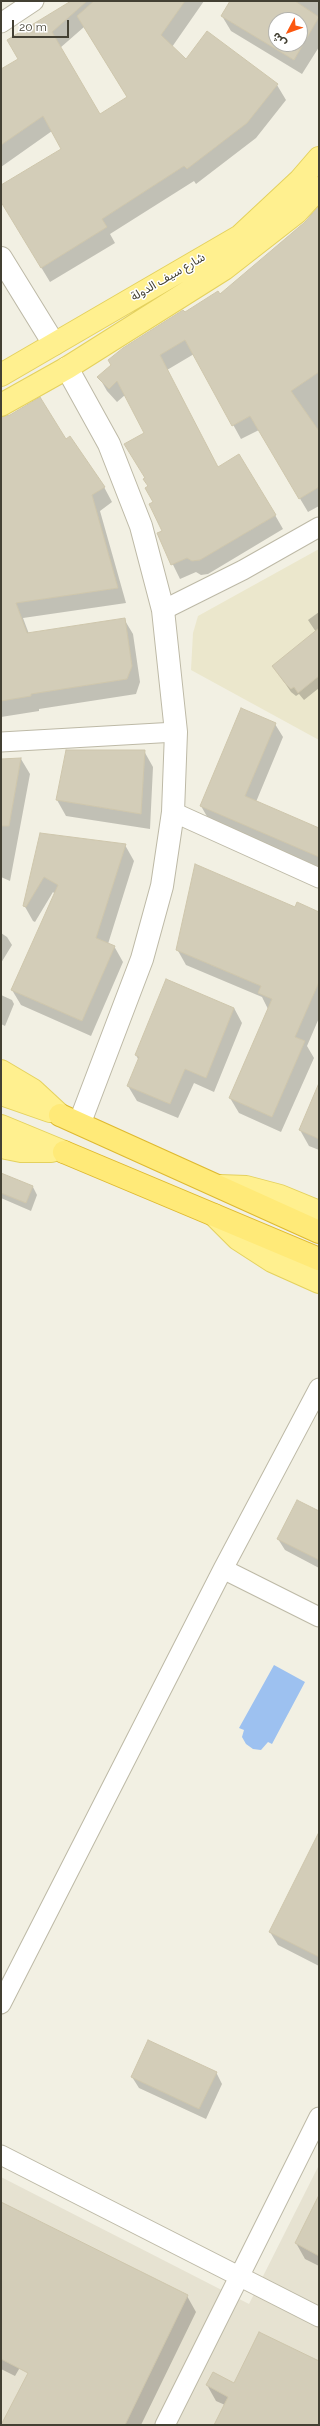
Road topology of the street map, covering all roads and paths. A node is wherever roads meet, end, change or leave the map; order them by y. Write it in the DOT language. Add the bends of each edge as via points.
graph roads {
  1 [pos="34,1"];
  2 [pos="1,23"];
  3 [pos="319,158"];
  4 [pos="319,188"];
  5 [pos="1,258"];
  6 [pos="54,344"];
  7 [pos="67,368"];
  8 [pos="1,375"];
  9 [pos="1,405"];
  10 [pos="319,527"];
  11 [pos="163,610"];
  12 [pos="176,732"];
  13 [pos="1,742"];
  14 [pos="173,812"];
  15 [pos="319,878"];
  16 [pos="1,1071"];
  17 [pos="1,1094"];
  18 [pos="70,1119"];
  19 [pos="1,1126"];
  20 [pos="1,1147"];
  21 [pos="64,1152"];
  22 [pos="220,1186"];
  23 [pos="210,1212"];
  24 [pos="319,1212"];
  25 [pos="319,1232"];
  26 [pos="319,1259"];
  27 [pos="319,1282"];
  28 [pos="319,1388"];
  29 [pos="223,1569"];
  30 [pos="319,1617"];
  31 [pos="1,2004"];
  32 [pos="319,2117"];
  33 [pos="1,2155"];
  34 [pos="239,2276"];
  35 [pos="319,2317"];
  36 [pos="165,2425"];
  1 -- 2 [label="street"];
  3 -- 6 [label="main road, شارع سيف الدولة" via="300,180 240,236"];
  4 -- 7 [label="main road, شارع سيف الدولة" via="297,212 224,269"];
  5 -- 6 [label="street"];
  6 -- 8 [label="main road, شارع سيف الدولة"];
  7 -- 9 [label="main road, شارع سيف الدولة"];
  7 -- 11 [label="street" via="109,444 118,466 141,526"];
  10 -- 11 [label="street" via="244,570"];
  11 -- 12 [label="street"];
  12 -- 13 [label="street"];
  12 -- 14 [label="street"];
  14 -- 15 [label="street"];
  14 -- 18 [label="street" via="162,886 142,959"];
  16 -- 18 [label="main road" via="33,1090"];
  17 -- 18 [label="main road"];
  18 -- 22 [label="highway"];
  19 -- 21 [label="main road"];
  20 -- 21 [label="main road" via="21,1151"];
  21 -- 23 [label="highway"];
  22 -- 24 [label="main road" via="246,1187 280,1196"];
  22 -- 25 [label="highway"];
  23 -- 26 [label="highway"];
  23 -- 27 [label="main road" via="238,1239 272,1261"];
  28 -- 29 [label="street"];
  29 -- 30 [label="street"];
  29 -- 31 [label="street"];
  32 -- 34 [label="street"];
  33 -- 34 [label="street"];
  34 -- 35 [label="street"];
  34 -- 36 [label="street"];
}
